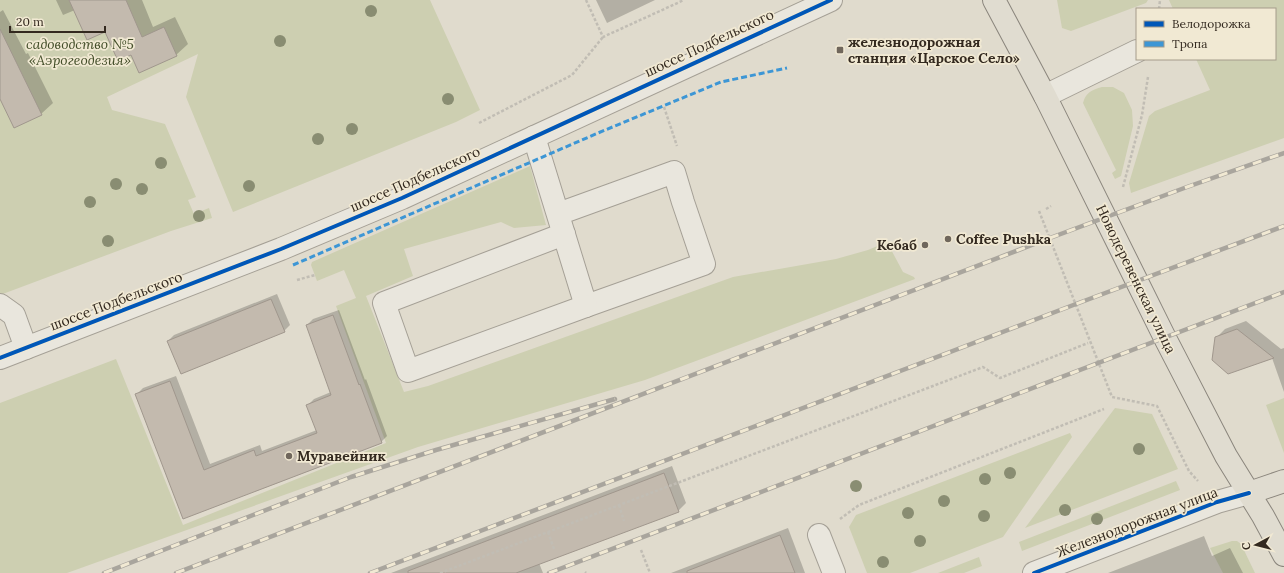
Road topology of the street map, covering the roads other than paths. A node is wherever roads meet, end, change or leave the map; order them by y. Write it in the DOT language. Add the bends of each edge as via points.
graph roads {
  1 [pos="831,0"];
  2 [pos="994,0"];
  3 [pos="1136,51"];
  4 [pos="1045,96"];
  5 [pos="534,137"];
  6 [pos="561,224"];
  7 [pos="0,305"];
  8 [pos="586,306"];
  9 [pos="26,348"];
  10 [pos="0,358"];
  11 [pos="1284,481"];
  12 [pos="1249,492"];
  13 [pos="819,535"];
  14 [pos="1284,555"];
  15 [pos="834,573"];
  16 [pos="1034,573"];
  1 -- 5 [label="street, шоссе Подбельского"];
  2 -- 4 [label="main road, Новодеревенская улица"];
  3 -- 4 [label="street"];
  4 -- 12 [label="main road, Новодеревенская улица" via="1165,338 1226,456"];
  5 -- 6 [label="street"];
  5 -- 9 [label="street, шоссе Подбельского" via="402,198 282,248"];
  6 -- 8 [label="street"];
  6 -- 8 [label="street" via="674,172 704,264"];
  6 -- 8 [label="street" via="384,303 408,371"];
  7 -- 9 [label="street" via="14,316"];
  9 -- 10 [label="street, шоссе Подбельского"];
  11 -- 12 [label="main road, Железнодорожная улица"];
  12 -- 14 [label="main road, Новодеревенская улица"];
  12 -- 16 [label="street, Железнодорожная улица"];
  13 -- 15 [label="street"];
}
